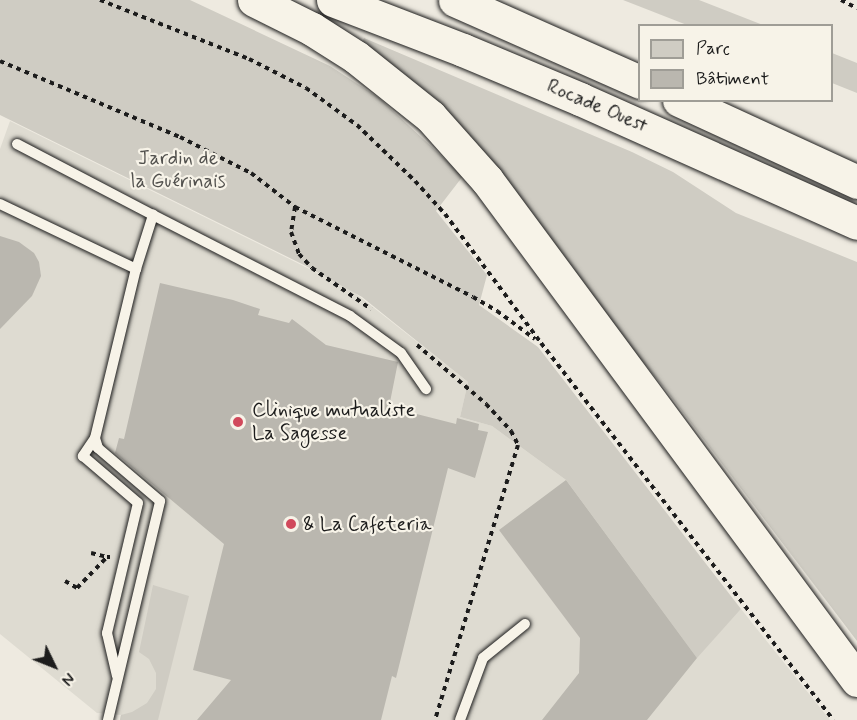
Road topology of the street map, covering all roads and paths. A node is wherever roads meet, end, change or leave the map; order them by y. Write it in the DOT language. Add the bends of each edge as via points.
graph roads {
  1 [pos="100,0"];
  2 [pos="254,0"];
  3 [pos="333,0"];
  4 [pos="455,0"];
  5 [pos="841,0"];
  6 [pos="857,8"];
  7 [pos="0,61"];
  8 [pos="638,82"];
  9 [pos="683,102"];
  10 [pos="18,144"];
  11 [pos="857,182"];
  12 [pos="0,204"];
  13 [pos="295,207"];
  14 [pos="153,215"];
  15 [pos="857,223"];
  16 [pos="136,269"];
  17 [pos="376,312"];
  18 [pos="409,339"];
  19 [pos="540,343"];
  20 [pos="426,389"];
  21 [pos="96,438"];
  22 [pos="91,553"];
  23 [pos="107,557"];
  24 [pos="125,561"];
  25 [pos="65,581"];
  26 [pos="812,618"];
  27 [pos="525,624"];
  28 [pos="857,670"];
  29 [pos="117,676"];
  30 [pos="857,680"];
  31 [pos="108,720"];
  32 [pos="435,720"];
  33 [pos="460,720"];
  34 [pos="832,720"];
  1 -- 19 [label="path" via="249,59 306,88 357,125 445,214"];
  2 -- 26 [label="highway" via="356,57 430,116 487,180"];
  3 -- 15 [label="highway, Rocade Ouest" via="580,99"];
  4 -- 8 [label="highway, Rocade Ouest"];
  5 -- 6 [label="path"];
  7 -- 13 [label="path" via="180,137 264,181"];
  9 -- 11 [label="highway"];
  10 -- 14 [label="lane"];
  12 -- 16 [label="lane"];
  13 -- 17 [label="path" via="291,232 298,254"];
  13 -- 19 [label="path" via="473,297"];
  14 -- 16 [label="lane"];
  14 -- 20 [label="lane" via="350,316 401,353"];
  16 -- 21 [label="lane"];
  18 -- 32 [label="path" via="486,404 519,444"];
  19 -- 34 [label="path"];
  21 -- 24 [label="lane" via="84,456 138,503"];
  21 -- 29 [label="lane" via="98,448 160,501"];
  22 -- 23 [label="path"];
  23 -- 24 [label="path"];
  23 -- 25 [label="path" via="77,588"];
  24 -- 29 [label="lane" via="107,633"];
  26 -- 28 [label="highway"];
  26 -- 30 [label="highway"];
  27 -- 33 [label="lane" via="483,658"];
  29 -- 31 [label="lane"];
}
